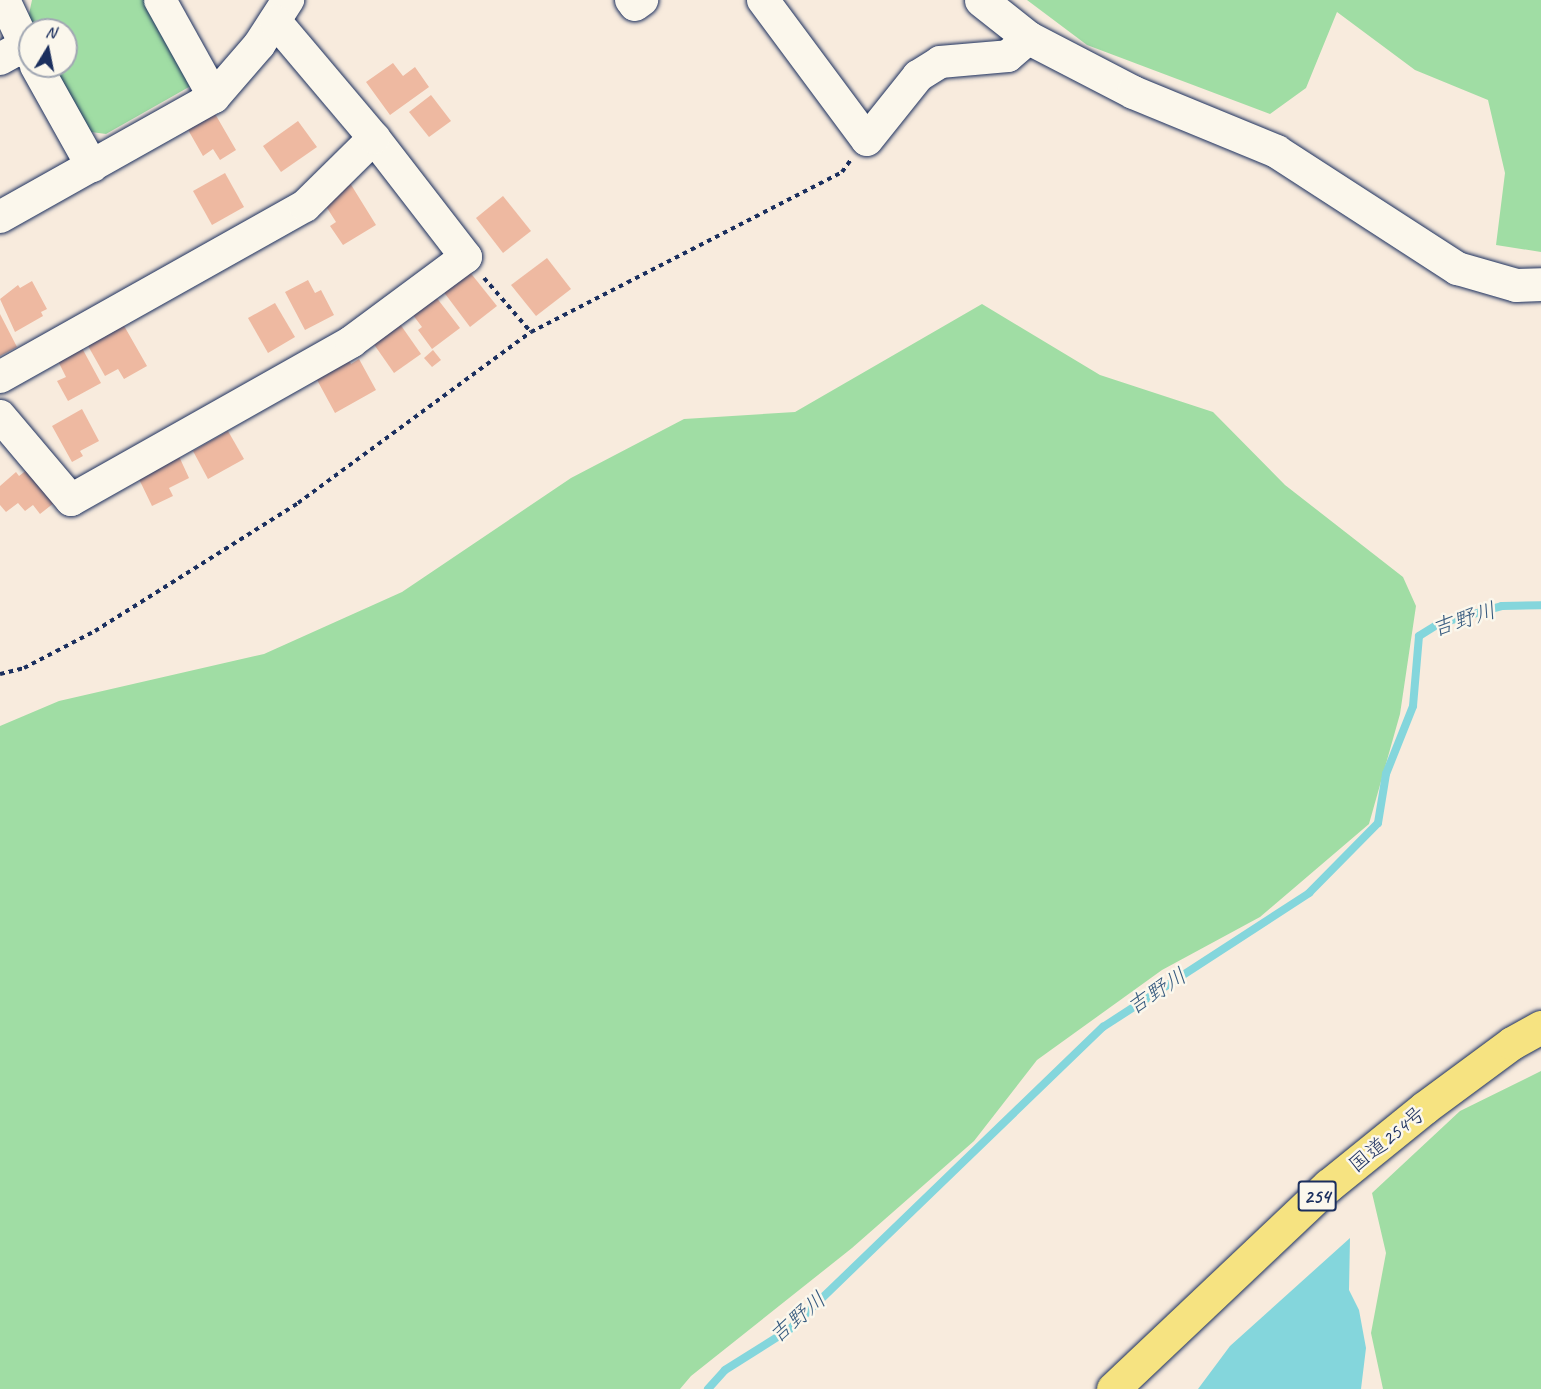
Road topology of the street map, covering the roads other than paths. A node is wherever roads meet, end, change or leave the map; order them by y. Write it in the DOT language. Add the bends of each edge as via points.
graph roads {
  1 [pos="160,0"];
  2 [pos="631,0"];
  3 [pos="642,0"];
  4 [pos="763,0"];
  5 [pos="981,0"];
  6 [pos="6,1"];
  7 [pos="281,10"];
  8 [pos="1029,38"];
  9 [pos="18,40"];
  10 [pos="37,78"];
  11 [pos="214,97"];
  12 [pos="374,138"];
  13 [pos="92,166"];
  14 [pos="0,217"];
  15 [pos="1541,284"];
  16 [pos="0,377"];
  17 [pos="0,416"];
  18 [pos="1541,1027"];
  19 [pos="1113,1389"];
  1 -- 11 [label="street"];
  2 -- 3 [label="street" via="635,5"];
  4 -- 8 [label="street" via="867,140 918,76 940,62 1008,56"];
  5 -- 8 [label="street"];
  6 -- 9 [label="street"];
  7 -- 11 [label="street"];
  7 -- 12 [label="street"];
  8 -- 15 [label="street" via="1133,92 1276,152 1457,268 1516,285"];
  10 -- 13 [label="street"];
  11 -- 13 [label="street"];
  12 -- 16 [label="street" via="305,206"];
  12 -- 17 [label="street" via="466,257 351,342 71,500"];
  13 -- 14 [label="street"];
  18 -- 19 [label="highway, 国道254号 / 254" via="1512,1043 1329,1185"];
}
